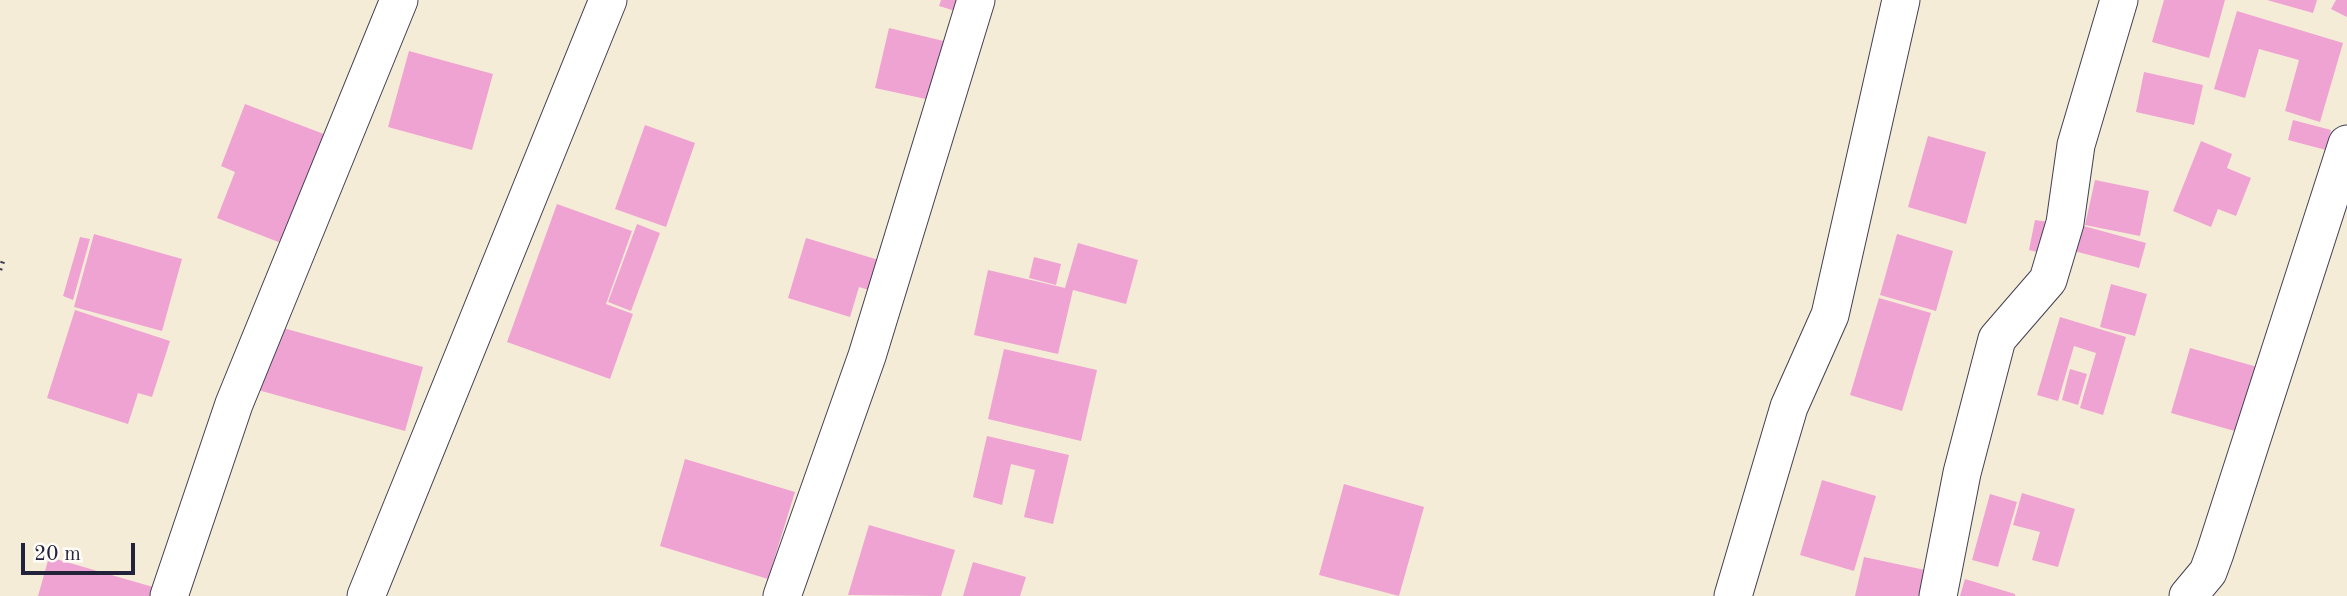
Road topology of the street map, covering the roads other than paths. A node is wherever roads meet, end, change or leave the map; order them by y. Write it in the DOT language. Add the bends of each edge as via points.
graph roads {
  1 [pos="399,0"];
  2 [pos="608,0"];
  3 [pos="976,0"];
  4 [pos="1901,0"];
  5 [pos="2119,0"];
  6 [pos="2347,144"];
  7 [pos="169,596"];
  8 [pos="366,596"];
  9 [pos="782,596"];
  10 [pos="1732,596"];
  11 [pos="1938,596"];
  12 [pos="2188,596"];
  1 -- 7 [label="street" via="234,404"];
  2 -- 8 [label="street"];
  3 -- 9 [label="street" via="867,356"];
  4 -- 10 [label="street" via="1830,315 1789,407"];
  5 -- 11 [label="street" via="2076,145 2065,223 2048,280 1997,340 1962,473"];
  6 -- 12 [label="street" via="2208,572"];
}
